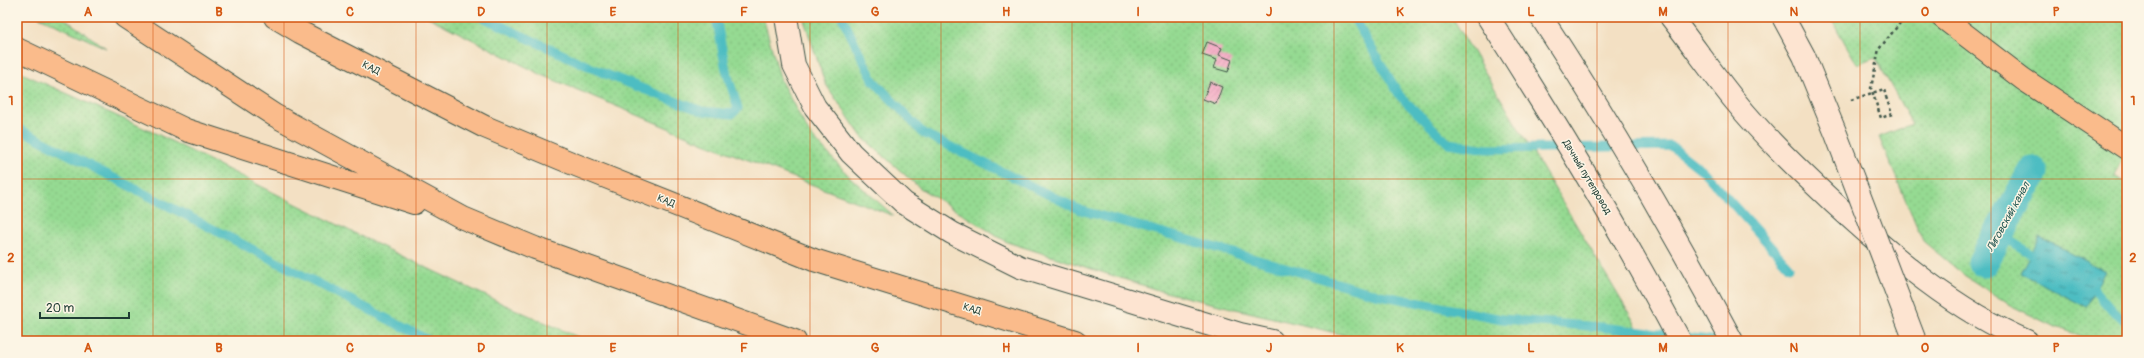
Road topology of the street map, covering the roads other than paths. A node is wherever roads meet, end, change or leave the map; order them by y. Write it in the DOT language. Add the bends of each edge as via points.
graph roads {
  1 [pos="125,17"];
  2 [pos="275,17"];
  3 [pos="786,17"];
  4 [pos="1541,17"];
  5 [pos="1671,17"];
  6 [pos="1783,17"];
  7 [pos="1942,17"];
  8 [pos="1493,25"];
  9 [pos="17,49"];
  10 [pos="2127,148"];
  11 [pos="463,218"];
  12 [pos="795,341"];
  13 [pos="1075,341"];
  14 [pos="1272,341"];
  15 [pos="1680,341"];
  16 [pos="1732,341"];
  17 [pos="1915,341"];
  18 [pos="2027,341"];
  1 -- 11 [label="highway" via="274,115"];
  2 -- 13 [label="highway, КАД" via="485,127 576,165 814,260"];
  3 -- 14 [label="main road" via="794,65 815,107 851,152 904,203 952,233 1020,267 1240,334"];
  4 -- 16 [label="main road" via="1629,158"];
  5 -- 18 [label="main road" via="1735,102 1797,168 1868,234 1938,291"];
  6 -- 17 [label="main road, bridge" via="1804,56 1836,134"];
  7 -- 10 [label="highway" via="2023,79"];
  8 -- 15 [label="main road, Дачный путепровод" via="1644,275"];
  9 -- 11 [label="highway" via="186,130"];
  11 -- 12 [label="highway" via="535,248"];
}
